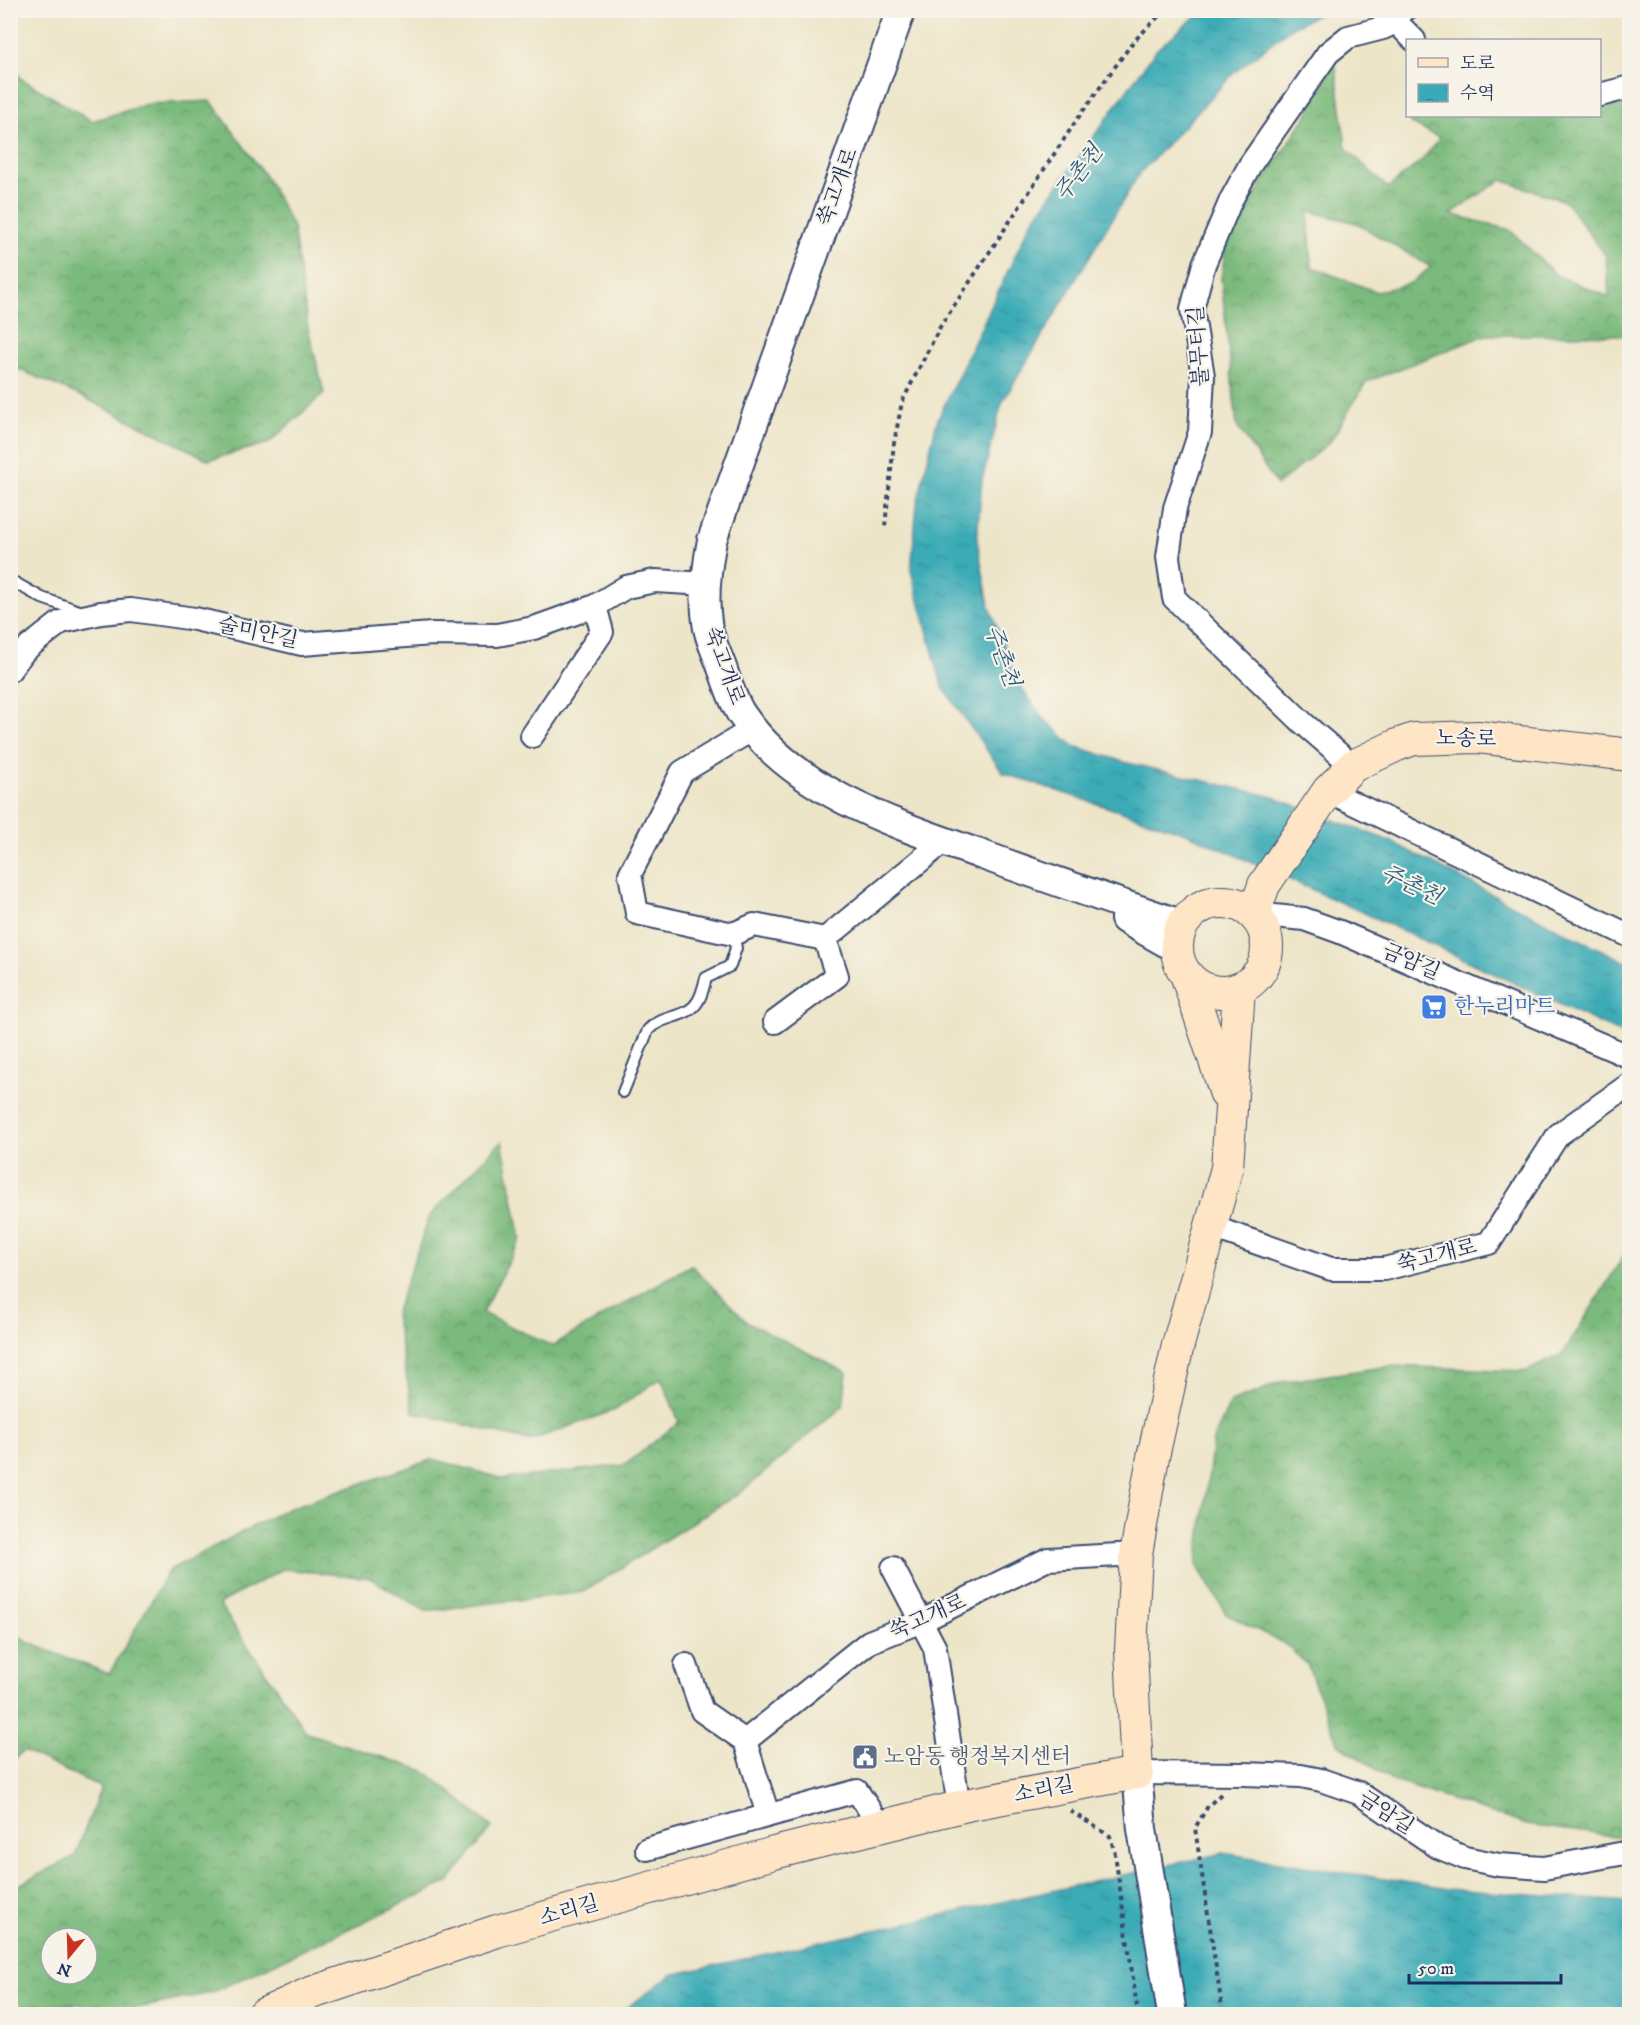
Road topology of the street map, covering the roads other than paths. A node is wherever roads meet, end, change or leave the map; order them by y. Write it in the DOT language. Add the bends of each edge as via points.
graph roads {
  1 [pos="901,10"];
  2 [pos="1398,13"];
  3 [pos="1412,39"];
  4 [pos="1629,87"];
  5 [pos="1601,94"];
  6 [pos="10,580"];
  7 [pos="707,584"];
  8 [pos="595,606"];
  9 [pos="91,615"];
  10 [pos="10,670"];
  11 [pos="753,729"];
  12 [pos="532,736"];
  13 [pos="1629,755"];
  14 [pos="1353,766"];
  15 [pos="1324,795"];
  16 [pos="944,842"];
  17 [pos="1254,914"];
  18 [pos="733,934"];
  19 [pos="1629,936"];
  20 [pos="825,939"];
  21 [pos="1182,949"];
  22 [pos="1239,989"];
  23 [pos="775,1022"];
  24 [pos="1629,1056"];
  25 [pos="1629,1084"];
  26 [pos="622,1092"];
  27 [pos="1231,1109"];
  28 [pos="1212,1227"];
  29 [pos="1136,1554"];
  30 [pos="893,1568"];
  31 [pos="922,1621"];
  32 [pos="686,1665"];
  33 [pos="745,1740"];
  34 [pos="1137,1773"];
  35 [pos="958,1807"];
  36 [pos="768,1815"];
  37 [pos="880,1826"];
  38 [pos="647,1849"];
  39 [pos="1629,1852"];
  40 [pos="264,2014"];
  41 [pos="1172,2014"];
  1 -- 7 [label="street, 쑥고개로" via="712,540"];
  2 -- 3 [label="street, 불무터길"];
  2 -- 14 [label="street, 불무터길" via="1383,28 1348,37 1328,53 1250,165 1231,200 1204,264 1192,309 1203,376 1200,432 1175,508 1168,557 1174,598"];
  4 -- 5 [label="street"];
  6 -- 9 [label="lane" via="42,598"];
  7 -- 8 [label="street, 술미안길" via="655,581 626,587"];
  7 -- 11 [label="street, 쑥고개로" via="707,623 728,684"];
  8 -- 9 [label="street, 술미안길" via="534,628 497,635 432,634 302,644 195,619 130,610"];
  8 -- 12 [label="street" via="602,632"];
  9 -- 10 [label="street, 술미안길" via="61,622 25,650"];
  11 -- 16 [label="street, 쑥고개로" via="796,771 825,790"];
  11 -- 18 [label="street" via="682,772 630,874 637,913"];
  13 -- 14 [label="main road, 노송로" via="1478,737 1414,739"];
  14 -- 15 [label="main road, 노송로"];
  15 -- 17 [label="main road, 노송로" via="1264,885"];
  15 -- 19 [label="street"];
  16 -- 20 [label="street"];
  16 -- 21 [label="street, 쑥고개로" via="1063,884"];
  17 -- 21 [label="main road" via="1241,905 1226,902 1196,909"];
  17 -- 22 [label="main road" via="1263,927 1267,957 1261,970"];
  17 -- 24 [label="street, 금암길" via="1304,919 1340,932"];
  18 -- 20 [label="street" via="754,925"];
  18 -- 26 [label="lane" via="736,948 730,966 706,978 698,1002 689,1012 655,1022 648,1029"];
  20 -- 23 [label="street" via="837,976"];
  21 -- 22 [label="main road" via="1197,985 1210,991"];
  21 -- 27 [label="main road"];
  22 -- 27 [label="main road"];
  25 -- 28 [label="street, 쑥고개로" via="1558,1136 1489,1243 1384,1269 1331,1269"];
  27 -- 28 [label="main road" via="1227,1168"];
  28 -- 29 [label="main road" via="1178,1345"];
  29 -- 31 [label="street, 쑥고개로" via="1048,1559"];
  29 -- 34 [label="main road" via="1131,1650"];
  30 -- 31 [label="street"];
  31 -- 33 [label="street, 쑥고개로" via="869,1642"];
  31 -- 35 [label="street" via="935,1648"];
  32 -- 33 [label="street" via="702,1711"];
  33 -- 36 [label="street"];
  34 -- 35 [label="main road, 소리길"];
  34 -- 39 [label="street, 금암길" via="1301,1776 1321,1780 1359,1793 1438,1847 1499,1865 1544,1868"];
  34 -- 41 [label="street" via="1142,1829"];
  35 -- 37 [label="main road, 소리길"];
  36 -- 37 [label="street" via="857,1791"];
  36 -- 38 [label="street"];
  37 -- 40 [label="main road, 소리길" via="497,1931 308,1994"];
}
